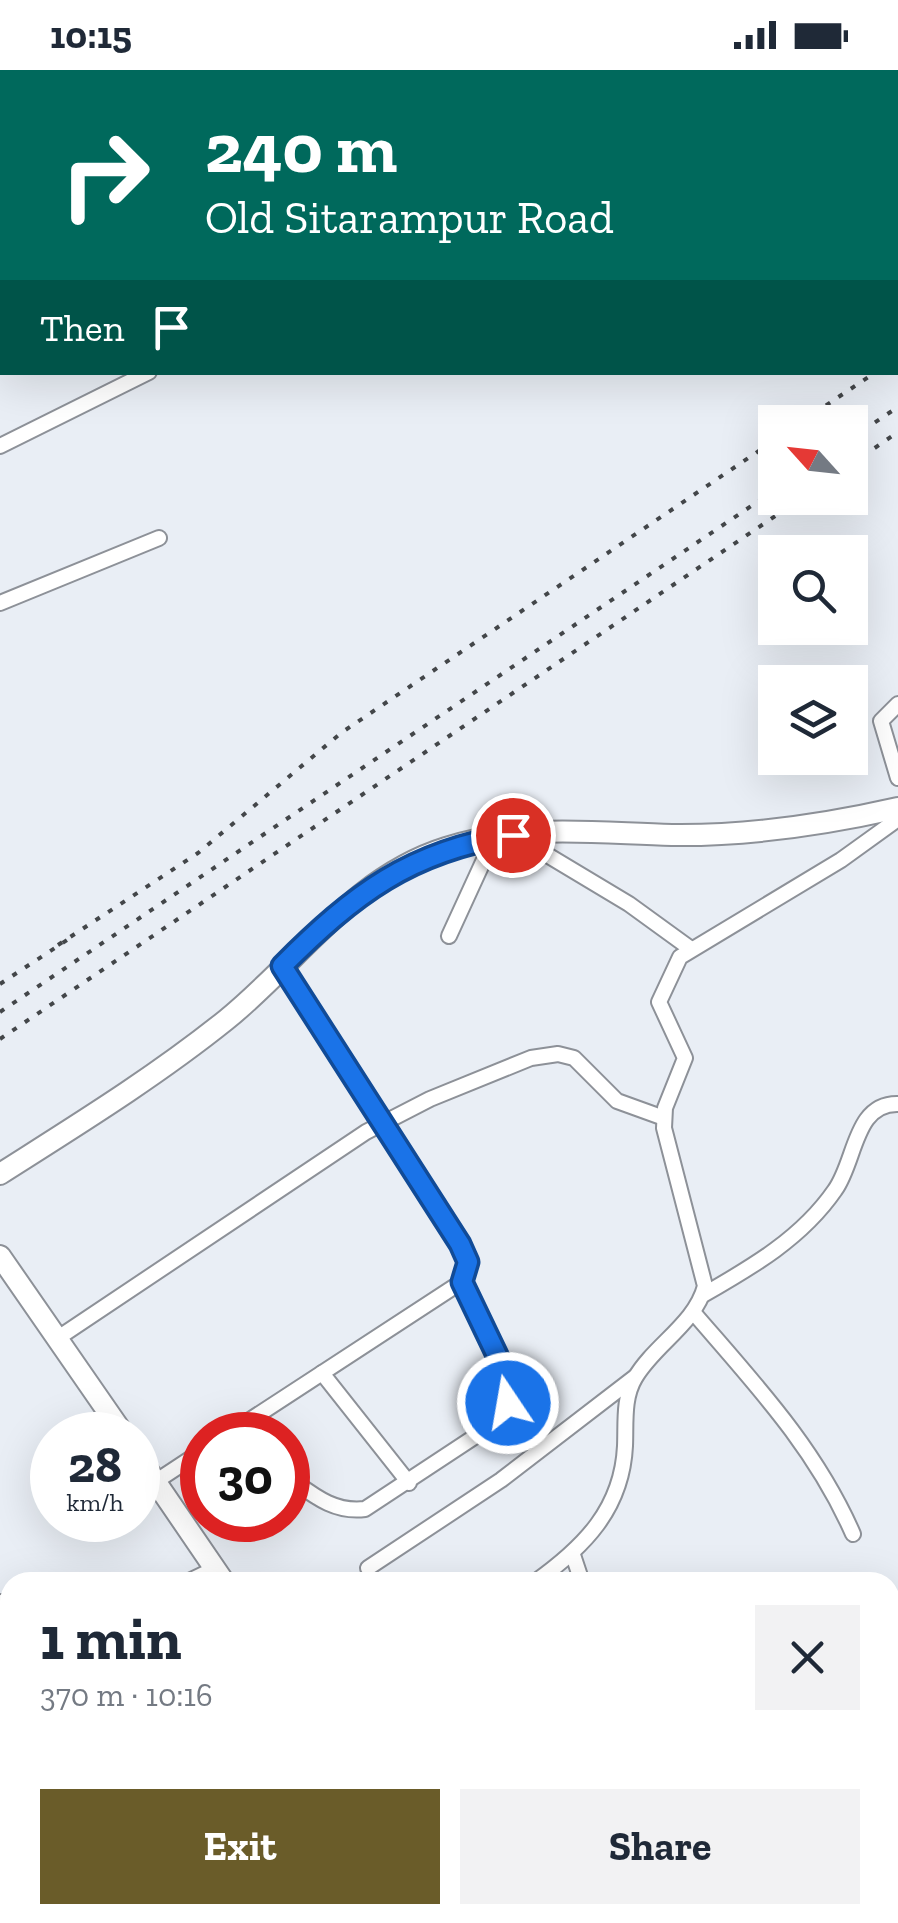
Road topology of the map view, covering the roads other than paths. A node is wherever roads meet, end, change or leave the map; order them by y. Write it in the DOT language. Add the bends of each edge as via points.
graph roads {
  1 [pos="143,375"];
  2 [pos="0,446"];
  3 [pos="159,538"];
  4 [pos="0,603"];
  5 [pos="898,704"];
  6 [pos="898,778"];
  7 [pos="898,812"];
  8 [pos="503,836"];
  9 [pos="449,936"];
  10 [pos="691,948"];
  11 [pos="282,966"];
  12 [pos="898,1104"];
  13 [pos="664,1118"];
  14 [pos="384,1122"];
  15 [pos="0,1174"];
  16 [pos="0,1256"];
  17 [pos="462,1282"];
  18 [pos="703,1295"];
  19 [pos="693,1312"];
  20 [pos="58,1338"];
  21 [pos="322,1373"];
  22 [pos="636,1376"];
  23 [pos="108,1412"];
  24 [pos="262,1412"];
  25 [pos="409,1483"];
  26 [pos="160,1488"];
  27 [pos="310,1492"];
  28 [pos="852,1534"];
  29 [pos="574,1555"];
  30 [pos="368,1568"];
  31 [pos="216,1572"];
  32 [pos="549,1572"];
  33 [pos="579,1572"];
  1 -- 2 [label="street"];
  3 -- 4 [label="street"];
  5 -- 6 [label="street" via="881,727"];
  7 -- 8 [label="street" via="777,833 562,828"];
  7 -- 10 [label="street" via="789,893"];
  8 -- 9 [label="street"];
  8 -- 10 [label="street" via="629,904"];
  8 -- 11 [label="street" via="444,848 376,885 324,923"];
  10 -- 13 [label="street" via="659,1002 685,1058"];
  11 -- 14 [label="street"];
  11 -- 15 [label="street" via="230,1018 150,1078"];
  12 -- 18 [label="street" via="884,1104 868,1116 837,1189 818,1211 755,1266"];
  13 -- 14 [label="street" via="617,1101 574,1058 558,1054 531,1058"];
  13 -- 18 [label="street"];
  14 -- 17 [label="street" via="468,1262"];
  14 -- 20 [label="street"];
  16 -- 20 [label="street"];
  17 -- 21 [label="street"];
  17 -- 25 [label="street" via="507,1376 508,1403 494,1424"];
  18 -- 19 [label="street"];
  19 -- 22 [label="street"];
  19 -- 28 [label="street" via="796,1432 832,1487"];
  20 -- 23 [label="street"];
  21 -- 24 [label="street"];
  21 -- 25 [label="street"];
  22 -- 29 [label="street" via="626,1406 621,1485"];
  22 -- 30 [label="street" via="501,1480"];
  25 -- 27 [label="street" via="365,1509 348,1511"];
  26 -- 31 [label="street"];
  29 -- 32 [label="street"];
  29 -- 33 [label="street"];
}
